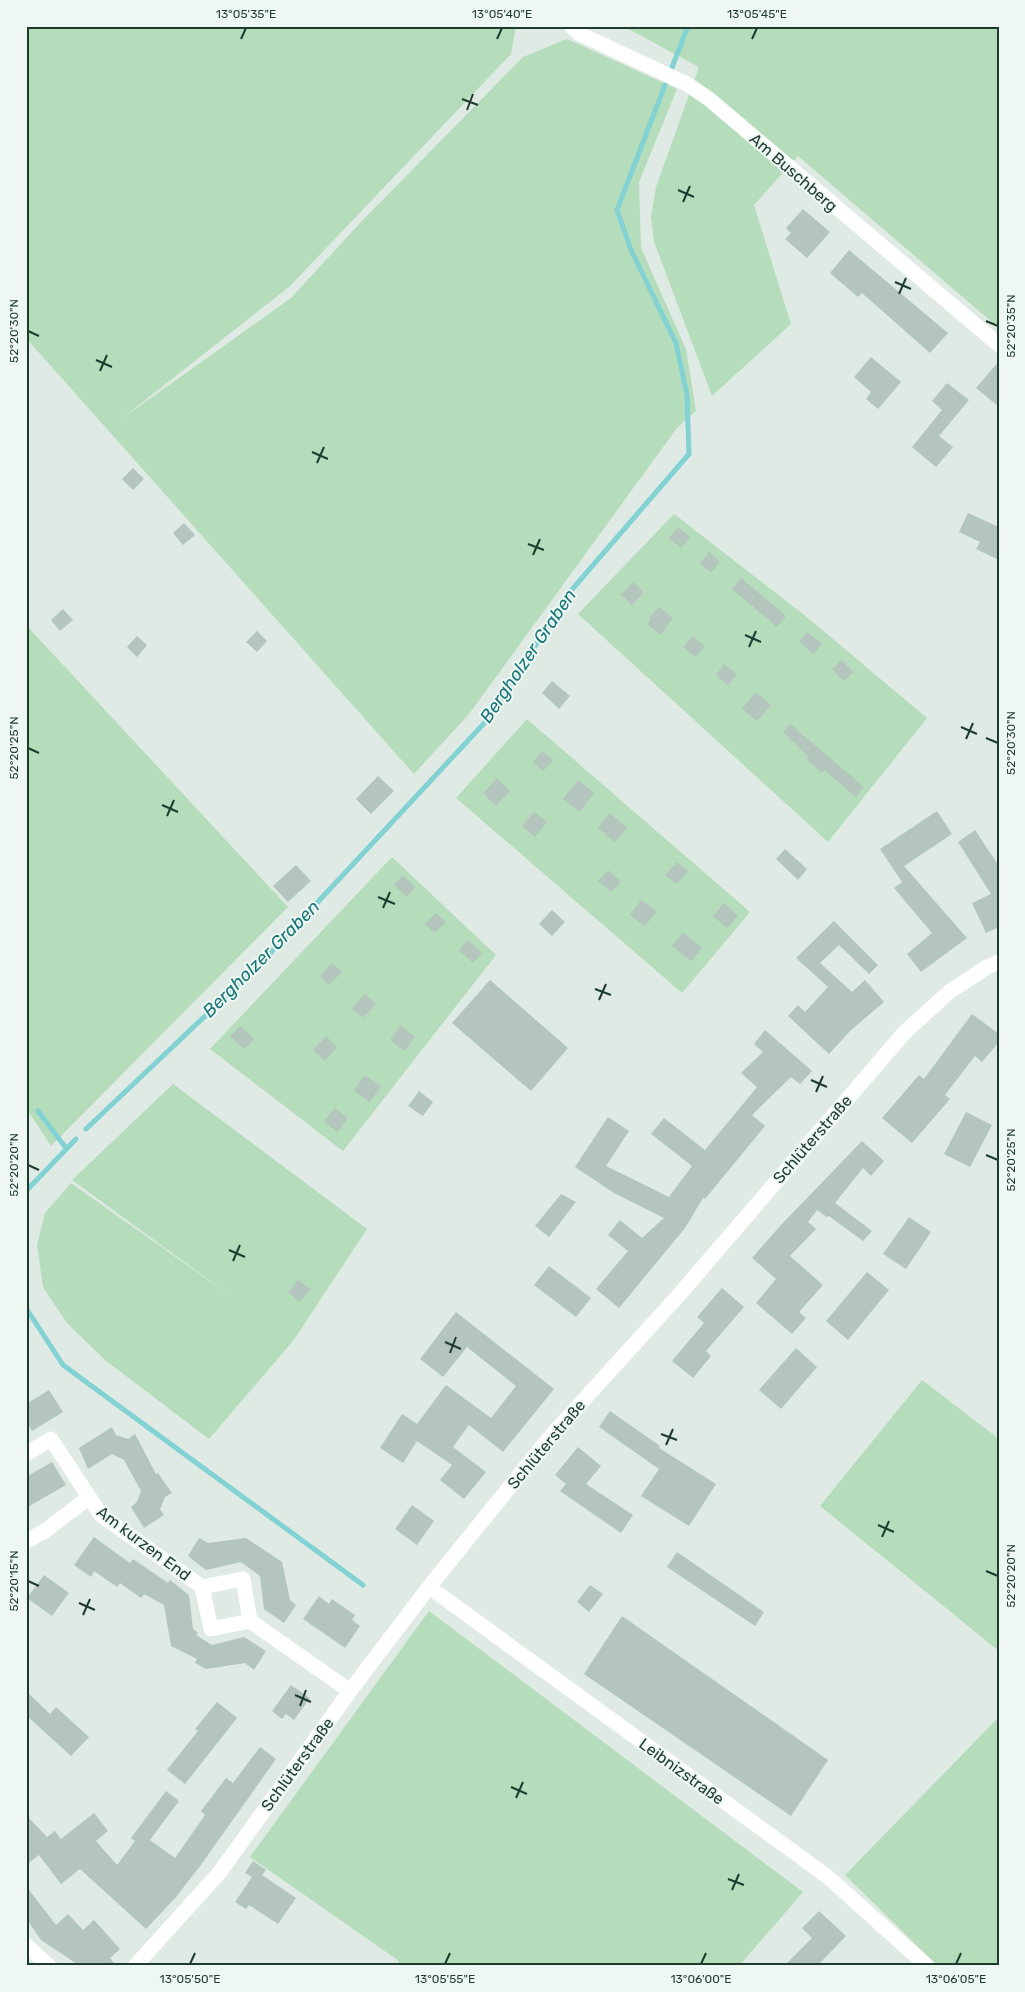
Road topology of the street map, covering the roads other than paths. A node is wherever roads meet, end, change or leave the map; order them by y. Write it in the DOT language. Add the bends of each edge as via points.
graph roads {
  1 [pos="571,26"];
  2 [pos="999,345"];
  3 [pos="999,962"];
  4 [pos="26,1454"];
  5 [pos="88,1498"];
  6 [pos="26,1541"];
  7 [pos="202,1587"];
  8 [pos="429,1587"];
  9 [pos="250,1622"];
  10 [pos="350,1691"];
  11 [pos="26,1945"];
  12 [pos="49,1966"];
  13 [pos="135,1966"];
  14 [pos="927,1966"];
  1 -- 2 [label="street, Am Buschberg" via="687,84 709,99"];
  3 -- 8 [label="street, Schlüterstraße" via="948,992 905,1032 674,1300 549,1438"];
  4 -- 5 [label="street, Am kurzen End" via="52,1440"];
  5 -- 6 [label="street, Am kurzen End" via="45,1531"];
  5 -- 7 [label="street, Am kurzen End" via="101,1515"];
  7 -- 9 [label="street, Am kurzen End" via="212,1629"];
  7 -- 9 [label="street, Am kurzen End" via="243,1579"];
  8 -- 10 [label="street, Schlüterstraße"];
  8 -- 14 [label="street, Leibnizstraße" via="828,1877"];
  9 -- 10 [label="street"];
  10 -- 13 [label="street, Schlüterstraße" via="220,1872"];
  11 -- 12 [label="street"];
}
